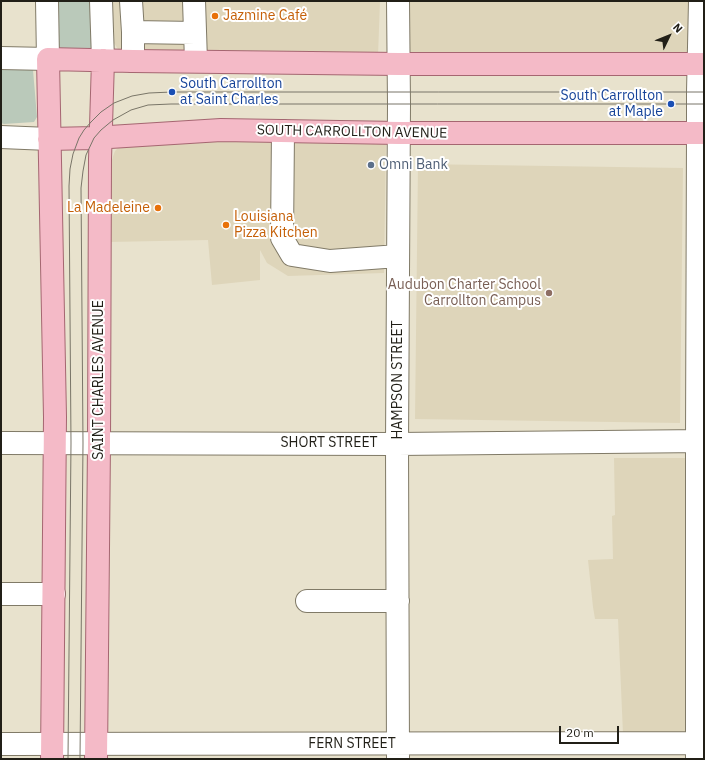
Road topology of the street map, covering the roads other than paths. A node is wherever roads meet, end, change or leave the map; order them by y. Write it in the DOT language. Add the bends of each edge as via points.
graph roads {
  1 [pos="47,1"];
  2 [pos="101,1"];
  3 [pos="131,1"];
  4 [pos="194,1"];
  5 [pos="398,1"];
  6 [pos="700,1"];
  7 [pos="133,32"];
  8 [pos="195,32"];
  9 [pos="1,58"];
  10 [pos="48,59"];
  11 [pos="103,60"];
  12 [pos="133,61"];
  13 [pos="196,61"];
  14 [pos="399,64"];
  15 [pos="701,64"];
  16 [pos="283,131"];
  17 [pos="399,133"];
  18 [pos="701,133"];
  19 [pos="1,137"];
  20 [pos="101,138"];
  21 [pos="49,139"];
  22 [pos="398,256"];
  23 [pos="701,263"];
  24 [pos="700,441"];
  25 [pos="1,443"];
  26 [pos="55,443"];
  27 [pos="99,443"];
  28 [pos="398,444"];
  29 [pos="1,594"];
  30 [pos="54,594"];
  31 [pos="307,601"];
  32 [pos="398,601"];
  33 [pos="1,744"];
  34 [pos="699,748"];
  35 [pos="398,751"];
  36 [pos="52,752"];
  37 [pos="96,752"];
  1 -- 10 [label="street"];
  2 -- 11 [label="street, SAINT CHARLES AVENUE"];
  3 -- 7 [label="street"];
  4 -- 8 [label="street"];
  5 -- 14 [label="street, HAMPSON STREET"];
  6 -- 15 [label="street"];
  7 -- 8 [label="street"];
  7 -- 12 [label="street"];
  8 -- 13 [label="street"];
  9 -- 10 [label="street"];
  10 -- 11 [label="main road"];
  10 -- 21 [label="main road"];
  11 -- 12 [label="main road"];
  11 -- 20 [label="main road, SAINT CHARLES AVENUE"];
  12 -- 13 [label="main road"];
  13 -- 14 [label="main road"];
  14 -- 15 [label="main road"];
  14 -- 17 [label="street, HAMPSON STREET"];
  15 -- 18 [label="street"];
  16 -- 17 [label="main road, SOUTH CARROLLTON AVENUE"];
  16 -- 20 [label="main road, SOUTH CARROLLTON AVENUE" via="221,130"];
  16 -- 22 [label="street" via="282,238 292,255 330,261"];
  17 -- 18 [label="main road, SOUTH CARROLLTON AVENUE"];
  17 -- 22 [label="street, HAMPSON STREET"];
  18 -- 23 [label="street"];
  19 -- 21 [label="street, SOUTH CARROLLTON AVENUE"];
  20 -- 21 [label="main road, SOUTH CARROLLTON AVENUE"];
  20 -- 27 [label="main road, SAINT CHARLES AVENUE"];
  21 -- 26 [label="main road"];
  22 -- 28 [label="street, HAMPSON STREET"];
  23 -- 24 [label="street"];
  24 -- 28 [label="street, SHORT STREET"];
  24 -- 34 [label="street"];
  25 -- 26 [label="street, SHORT STREET"];
  26 -- 27 [label="street, SHORT STREET"];
  26 -- 30 [label="main road"];
  27 -- 28 [label="street, SHORT STREET"];
  27 -- 37 [label="main road, SAINT CHARLES AVENUE"];
  28 -- 32 [label="street, HAMPSON STREET"];
  29 -- 30 [label="street"];
  30 -- 36 [label="main road"];
  31 -- 32 [label="street"];
  32 -- 35 [label="street, HAMPSON STREET"];
  33 -- 36 [label="street, FERN STREET"];
  34 -- 35 [label="street, FERN STREET"];
  35 -- 37 [label="street, FERN STREET"];
  36 -- 37 [label="street, FERN STREET"];
}
